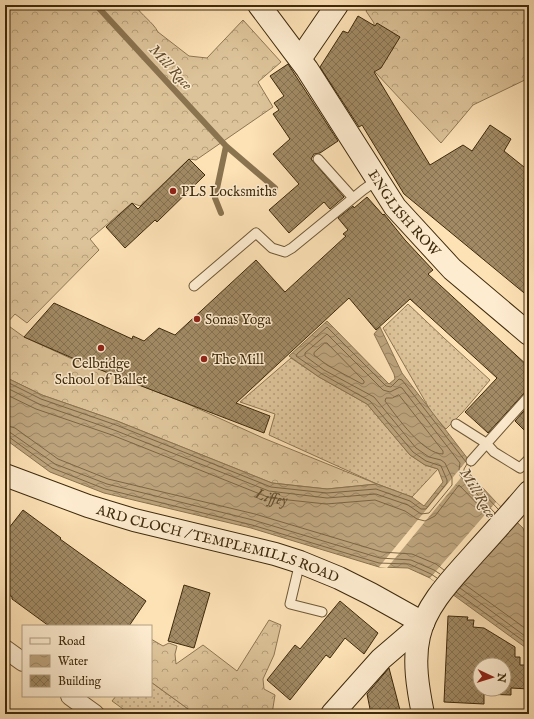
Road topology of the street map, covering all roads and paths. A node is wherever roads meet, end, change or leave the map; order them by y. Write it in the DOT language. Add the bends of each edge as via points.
graph roads {
  1 [pos="259,5"];
  2 [pos="337,5"];
  3 [pos="303,64"];
  4 [pos="318,159"];
  5 [pos="378,180"];
  6 [pos="353,198"];
  7 [pos="194,286"];
  8 [pos="529,334"];
  9 [pos="529,396"];
  10 [pos="456,424"];
  11 [pos="486,443"];
  12 [pos="529,459"];
  13 [pos="471,461"];
  14 [pos="6,475"];
  15 [pos="529,492"];
  16 [pos="300,562"];
  17 [pos="322,612"];
  18 [pos="423,623"];
  19 [pos="5,649"];
  20 [pos="22,661"];
  21 [pos="71,697"];
  22 [pos="95,714"];
  23 [pos="332,714"];
  24 [pos="423,714"];
  1 -- 3 [label="main road, ENGLISH ROW"];
  2 -- 3 [label="main road"];
  3 -- 5 [label="main road, ENGLISH ROW"];
  4 -- 6 [label="lane"];
  5 -- 6 [label="lane"];
  5 -- 8 [label="main road, ENGLISH ROW" via="395,207 452,270"];
  6 -- 7 [label="lane" via="285,252 272,248 256,233"];
  9 -- 11 [label="lane"];
  10 -- 11 [label="lane"];
  11 -- 12 [label="lane" via="494,452 520,468"];
  11 -- 13 [label="lane"];
  14 -- 16 [label="main road, ARD CLOCH / TEMPLEMILLS ROAD" via="88,506 134,520"];
  15 -- 18 [label="main road" via="438,595"];
  16 -- 17 [label="lane" via="290,604"];
  16 -- 18 [label="main road, ARD CLOCH / TEMPLEMILLS ROAD" via="339,578"];
  18 -- 23 [label="main road" via="381,659"];
  18 -- 24 [label="main road" via="417,653"];
  19 -- 20 [label="street"];
  21 -- 22 [label="street"];
}
